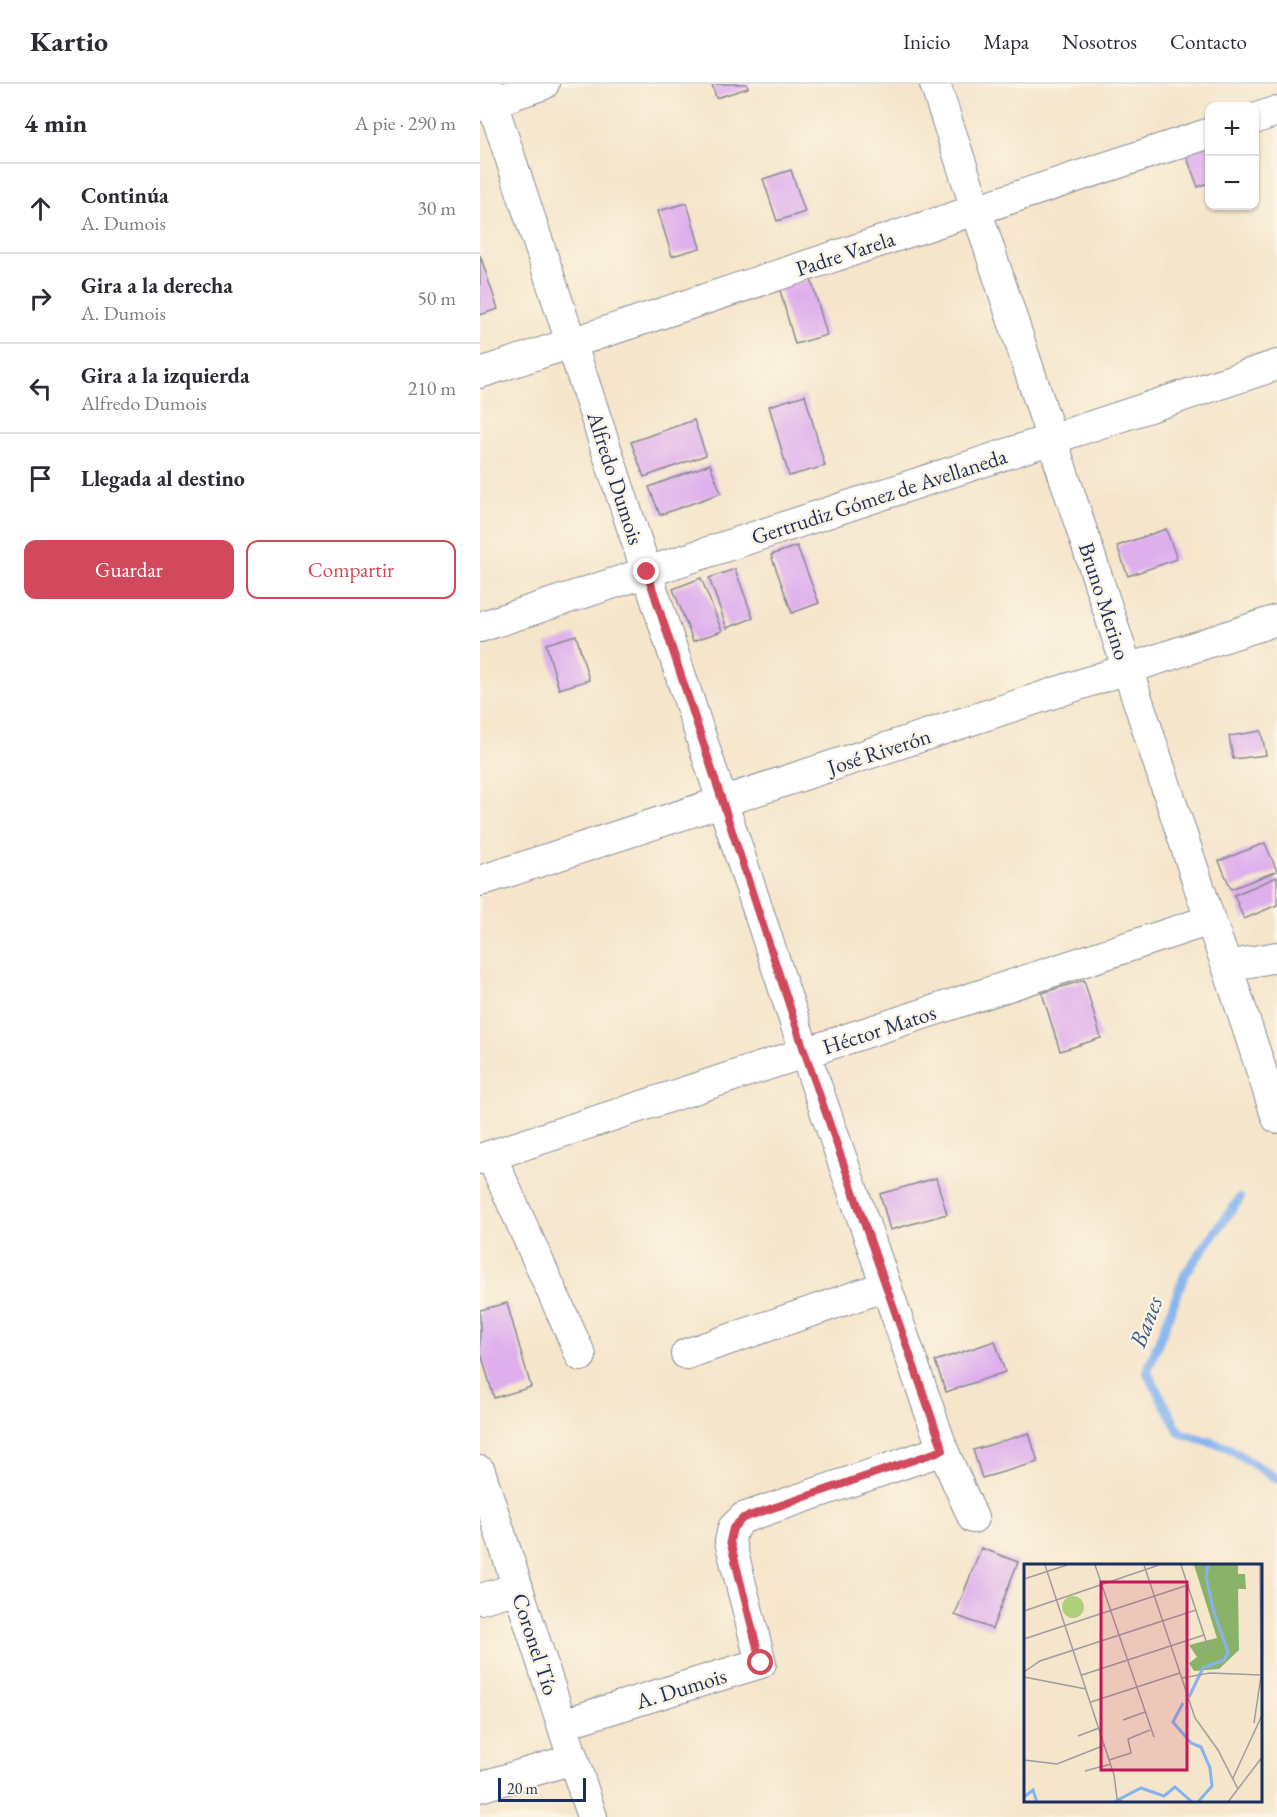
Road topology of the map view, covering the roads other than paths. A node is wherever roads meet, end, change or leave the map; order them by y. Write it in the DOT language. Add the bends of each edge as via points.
graph roads {
  1 [pos="544,84"];
  2 [pos="934,84"];
  3 [pos="486,97"];
  4 [pos="1277,111"];
  5 [pos="1259,117"];
  6 [pos="1205,134"];
  7 [pos="976,210"];
  8 [pos="571,343"];
  9 [pos="1277,365"];
  10 [pos="480,373"];
  11 [pos="1052,439"];
  12 [pos="647,572"];
  13 [pos="1277,620"];
  14 [pos="480,627"];
  15 [pos="1127,669"];
  16 [pos="722,802"];
  17 [pos="480,882"];
  18 [pos="1210,920"];
  19 [pos="1277,957"];
  20 [pos="1227,966"];
  21 [pos="805,1053"];
  22 [pos="1277,1118"];
  23 [pos="486,1158"];
  24 [pos="886,1286"];
  25 [pos="686,1354"];
  26 [pos="581,1356"];
  27 [pos="943,1450"];
  28 [pos="480,1471"];
  29 [pos="973,1518"];
  30 [pos="518,1588"];
  31 [pos="480,1599"];
  32 [pos="562,1724"];
  33 [pos="573,1759"];
  34 [pos="480,1787"];
  35 [pos="592,1817"];
  1 -- 3 [label="street"];
  2 -- 7 [label="street, Bruno Merino"];
  3 -- 8 [label="street, Alfredo Dumois"];
  4 -- 5 [label="street"];
  6 -- 7 [label="street, Padre Varela"];
  7 -- 8 [label="street, Padre Varela"];
  7 -- 11 [label="street, Bruno Merino"];
  8 -- 10 [label="street, Padre Varela"];
  8 -- 12 [label="street, Alfredo Dumois"];
  9 -- 11 [label="street, Gertrudiz Gómez de Avellaneda"];
  11 -- 12 [label="street, Gertrudiz Gómez de Avellaneda"];
  11 -- 15 [label="street, Bruno Merino"];
  12 -- 14 [label="street, Gertrudiz Gómez de Avellaneda"];
  12 -- 16 [label="street, Alfredo Dumois"];
  13 -- 15 [label="street, José Riverón"];
  15 -- 16 [label="street, José Riverón"];
  15 -- 18 [label="street, Bruno Merino"];
  16 -- 17 [label="street, José Riverón"];
  16 -- 21 [label="street, Alfredo Dumois"];
  18 -- 20 [label="street, Bruno Merino"];
  18 -- 21 [label="street, Héctor Matos"];
  19 -- 20 [label="street"];
  20 -- 22 [label="street, Bruno Merino"];
  21 -- 23 [label="street, Héctor Matos"];
  21 -- 24 [label="street, Alfredo Dumois"];
  23 -- 26 [label="street"];
  24 -- 25 [label="street"];
  24 -- 27 [label="street, Alfredo Dumois"];
  27 -- 29 [label="street, Alfredo Dumois"];
  27 -- 32 [label="street, A. Dumois" via="743,1518 733,1528 730,1541 761,1663"];
  28 -- 30 [label="street, Coronel Tío"];
  30 -- 31 [label="street"];
  30 -- 32 [label="street, Coronel Tío"];
  32 -- 33 [label="street, Coronel Tío"];
  33 -- 34 [label="street"];
  33 -- 35 [label="street, Coronel Tío"];
}
